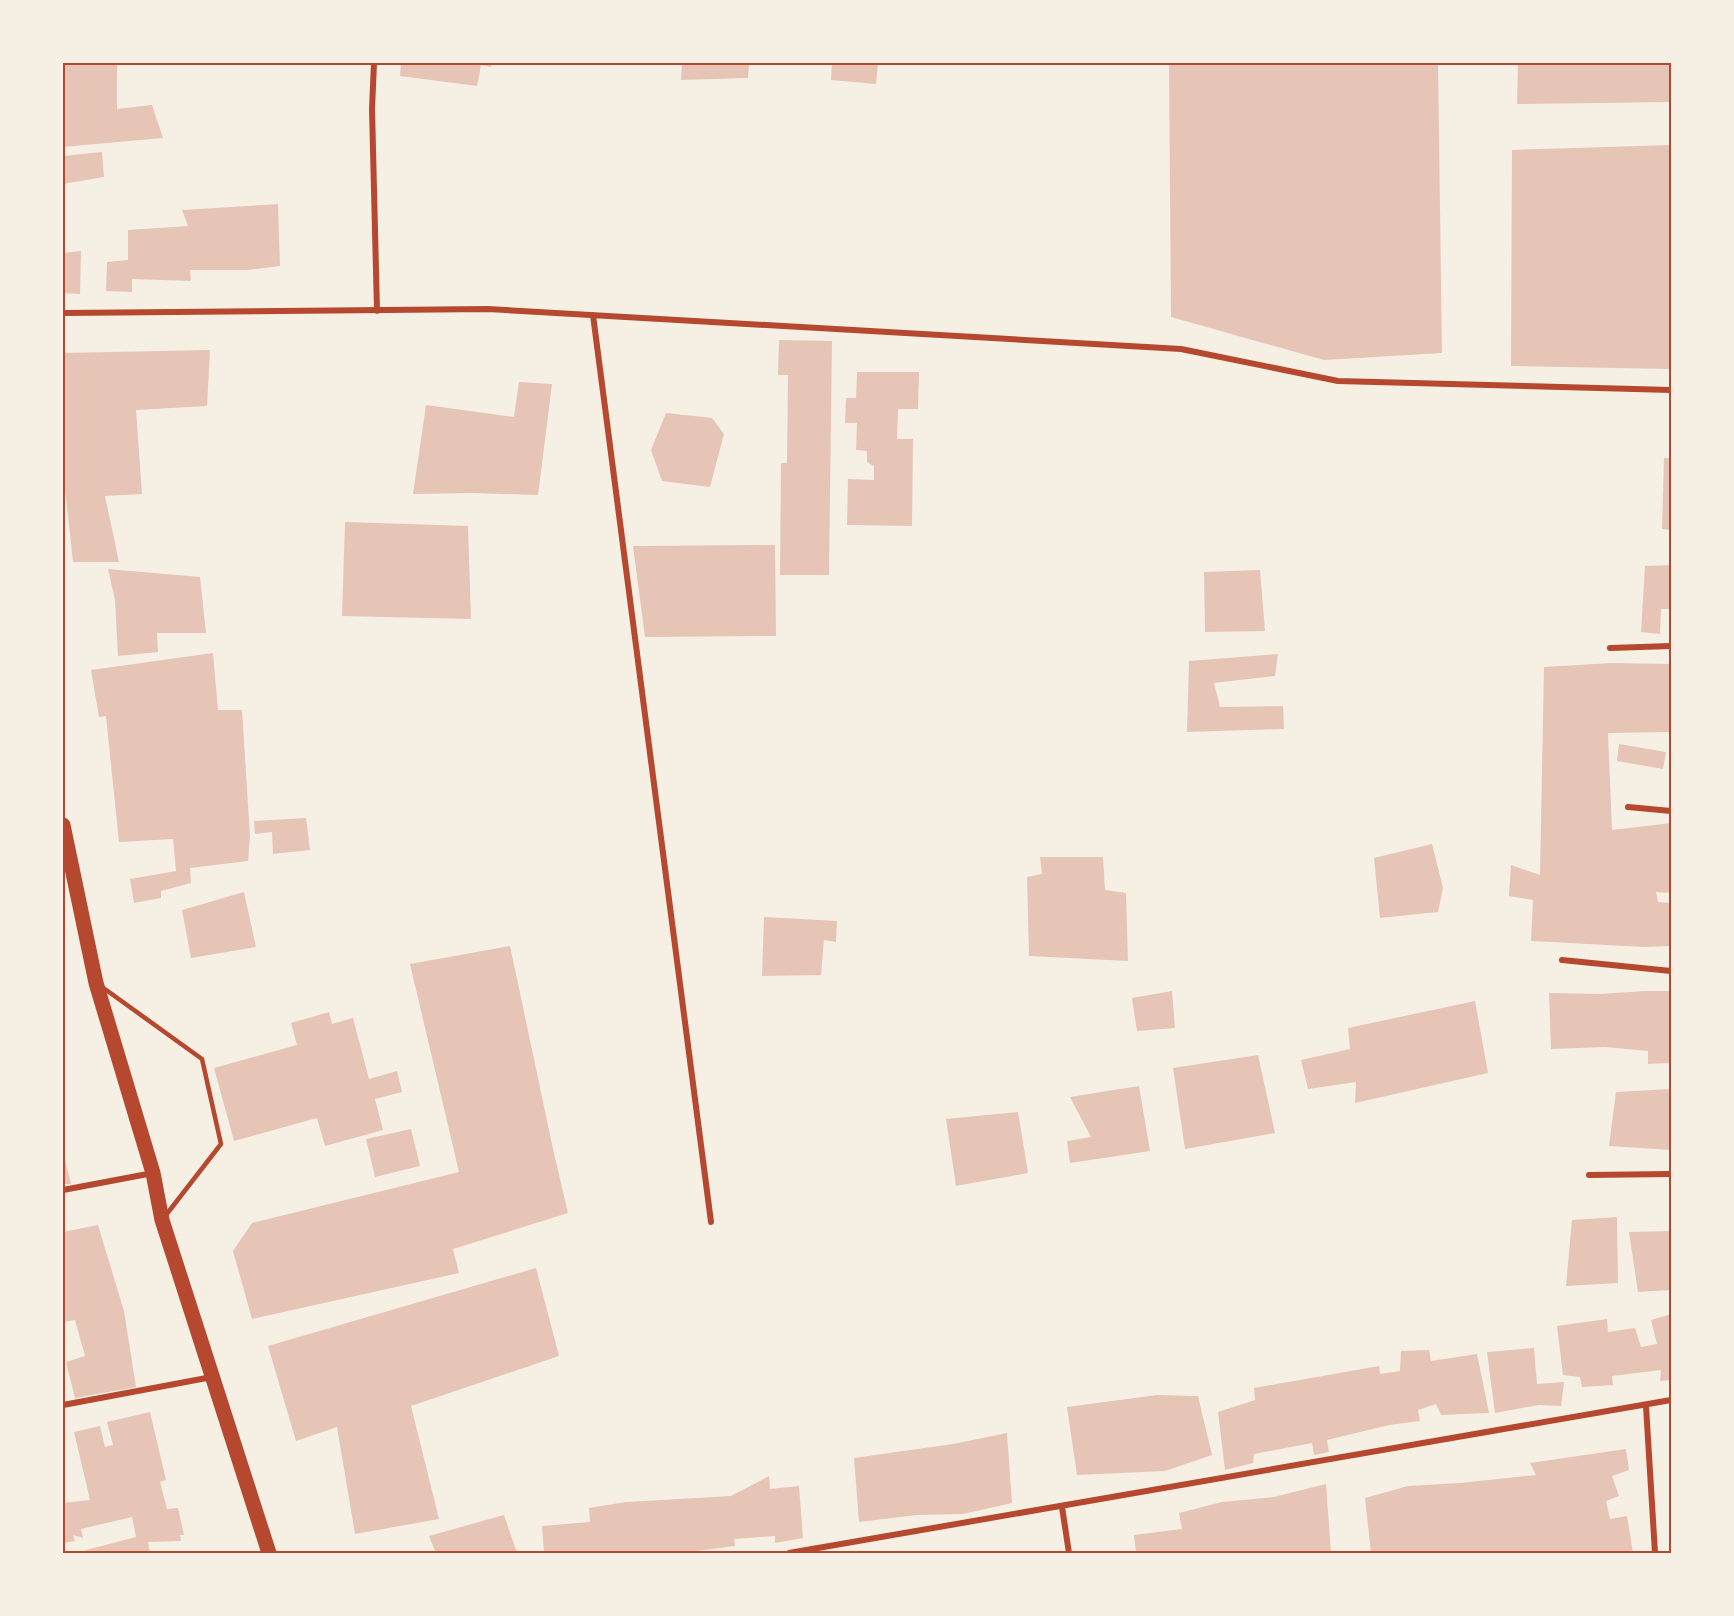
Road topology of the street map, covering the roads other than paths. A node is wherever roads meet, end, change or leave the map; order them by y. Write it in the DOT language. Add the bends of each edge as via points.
graph roads {
  1 [pos="374,63"];
  2 [pos="377,311"];
  3 [pos="63,313"];
  4 [pos="593,315"];
  5 [pos="1671,390"];
  6 [pos="1671,646"];
  7 [pos="1610,648"];
  8 [pos="1628,807"];
  9 [pos="1671,811"];
  10 [pos="63,825"];
  11 [pos="1562,960"];
  12 [pos="1671,971"];
  13 [pos="96,983"];
  14 [pos="153,1173"];
  15 [pos="1671,1174"];
  16 [pos="1589,1175"];
  17 [pos="63,1190"];
  18 [pos="162,1220"];
  19 [pos="711,1222"];
  20 [pos="212,1377"];
  21 [pos="1671,1400"];
  22 [pos="63,1405"];
  23 [pos="1646,1406"];
  24 [pos="1062,1507"];
  25 [pos="269,1553"];
  26 [pos="789,1553"];
  27 [pos="1069,1553"];
  28 [pos="1655,1553"];
  1 -- 2 [label="street"];
  2 -- 3 [label="street"];
  2 -- 4 [label="street" via="488,309"];
  4 -- 5 [label="street" via="1181,349 1338,381"];
  4 -- 19 [label="street"];
  6 -- 7 [label="street"];
  8 -- 9 [label="street"];
  10 -- 13 [label="main road"];
  11 -- 12 [label="street"];
  13 -- 14 [label="main road"];
  13 -- 18 [label="lane" via="202,1059 221,1144"];
  14 -- 17 [label="street"];
  14 -- 18 [label="main road"];
  15 -- 16 [label="street"];
  18 -- 20 [label="main road"];
  20 -- 22 [label="street"];
  20 -- 25 [label="main road"];
  21 -- 23 [label="street"];
  23 -- 24 [label="street"];
  23 -- 28 [label="street"];
  24 -- 26 [label="street"];
  24 -- 27 [label="street"];
}
